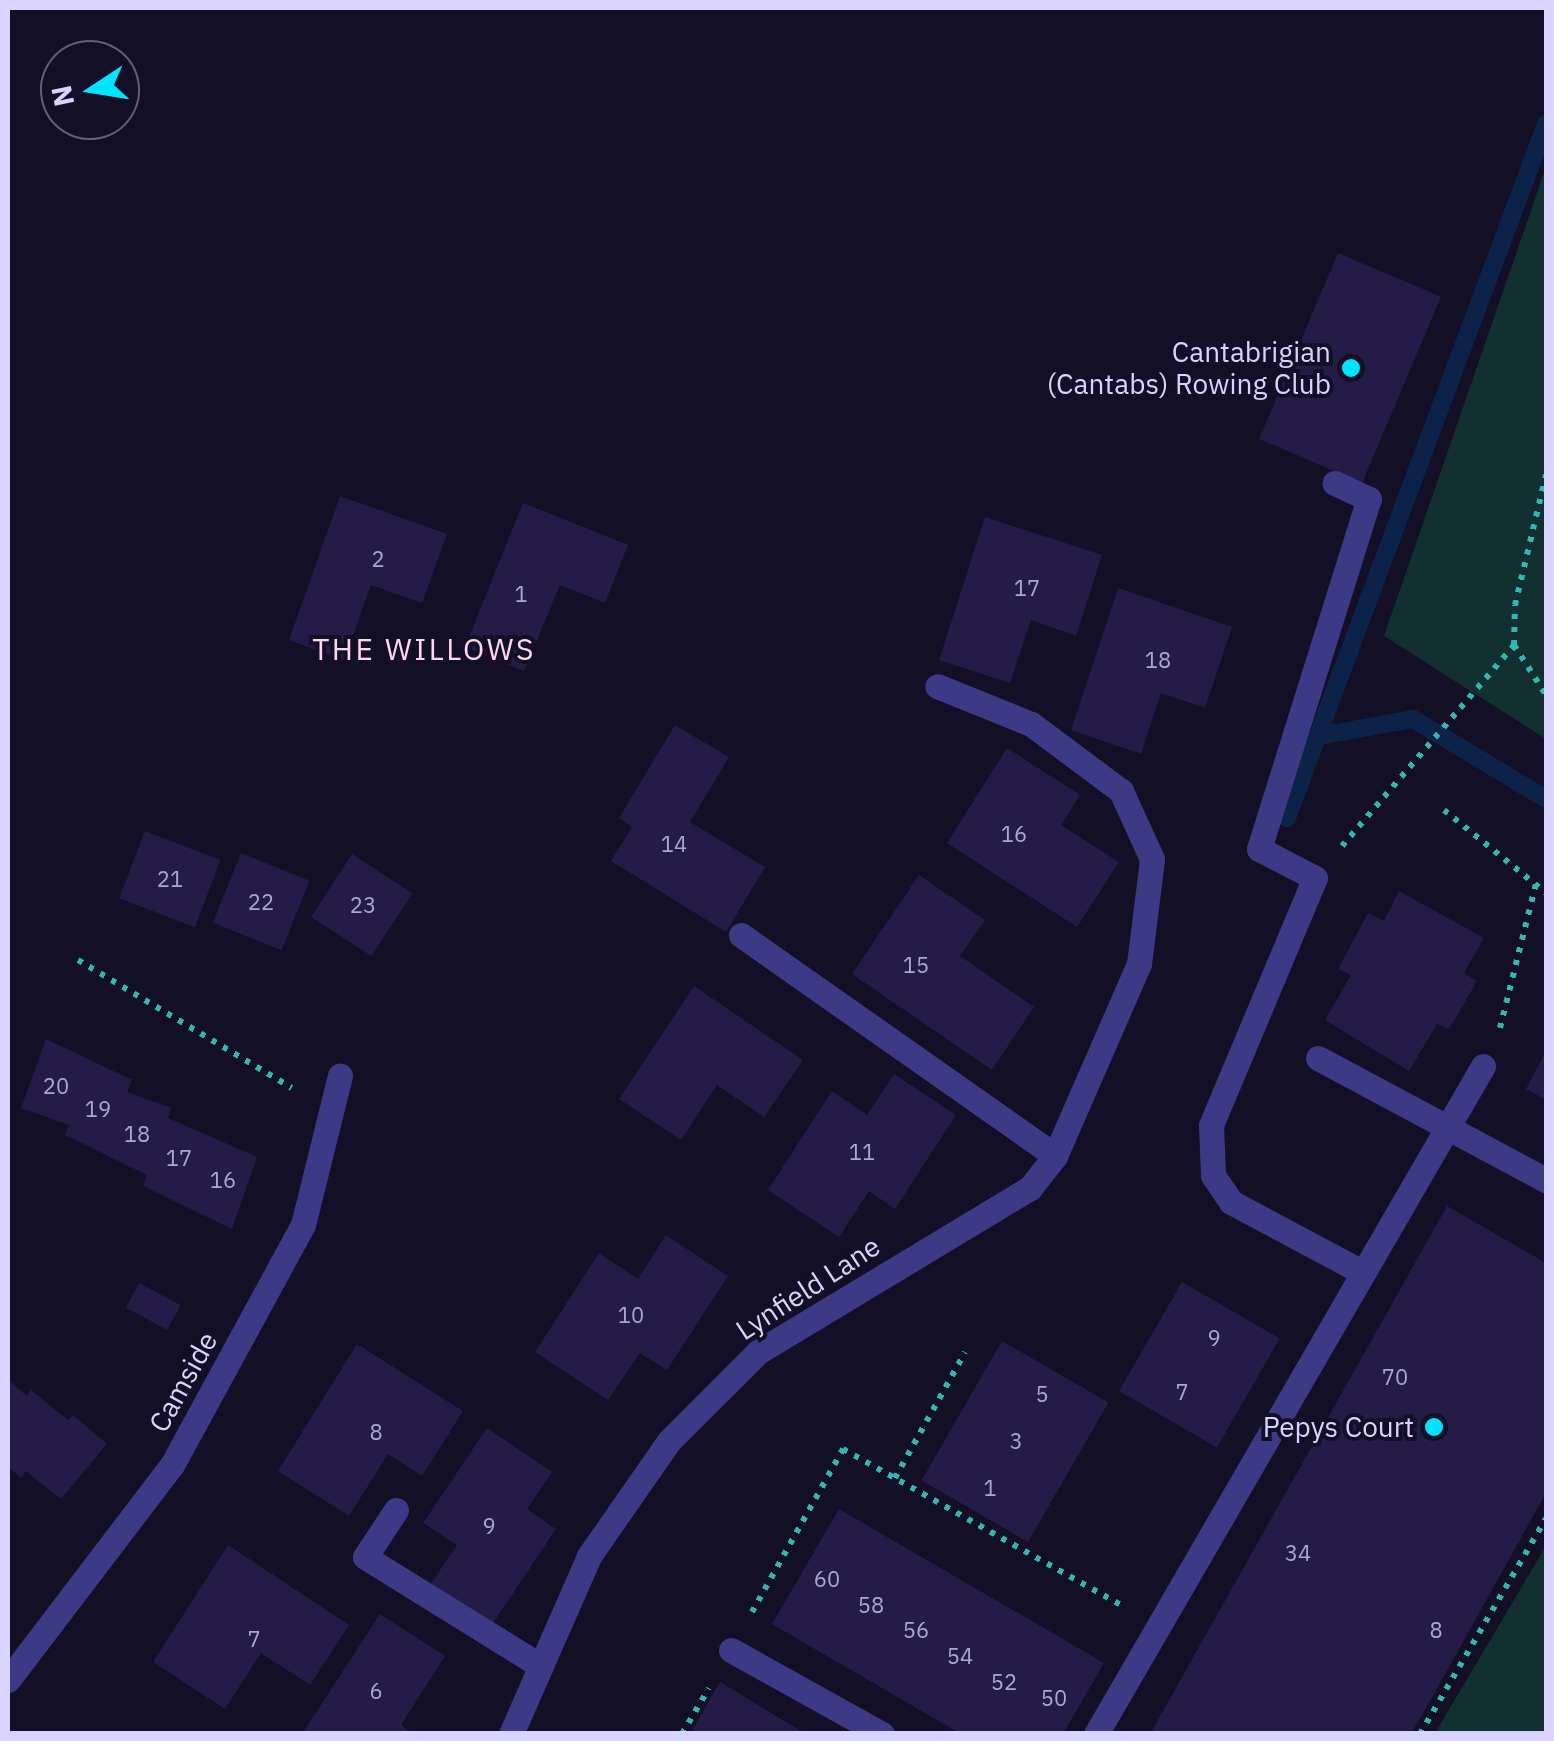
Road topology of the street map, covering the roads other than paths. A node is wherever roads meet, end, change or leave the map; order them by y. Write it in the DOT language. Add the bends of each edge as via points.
graph roads {
  1 [pos="1335,483"];
  2 [pos="937,686"];
  3 [pos="741,935"];
  4 [pos="1318,1058"];
  5 [pos="1484,1066"];
  6 [pos="340,1075"];
  7 [pos="1446,1127"];
  8 [pos="1055,1156"];
  9 [pos="1546,1180"];
  10 [pos="1362,1272"];
  11 [pos="396,1510"];
  12 [pos="731,1650"];
  13 [pos="541,1666"];
  14 [pos="8,1680"];
  15 [pos="511,1734"];
  16 [pos="882,1734"];
  17 [pos="1096,1734"];
  1 -- 10 [label="street" via="1369,500 1259,849 1315,878 1211,1125 1213,1176 1231,1202"];
  2 -- 8 [label="street, Lynfield Lane" via="1031,724 1121,791 1152,859 1139,964"];
  3 -- 8 [label="street"];
  4 -- 7 [label="street"];
  5 -- 7 [label="street"];
  6 -- 14 [label="street, Camside" via="304,1225 172,1465"];
  7 -- 9 [label="street"];
  7 -- 10 [label="street"];
  8 -- 13 [label="street, Lynfield Lane" via="999,1212 905,1260 745,1364 669,1441 589,1556"];
  10 -- 17 [label="street"];
  11 -- 13 [label="street" via="365,1556"];
  12 -- 16 [label="street"];
  13 -- 15 [label="street, Lynfield Lane"];
}
